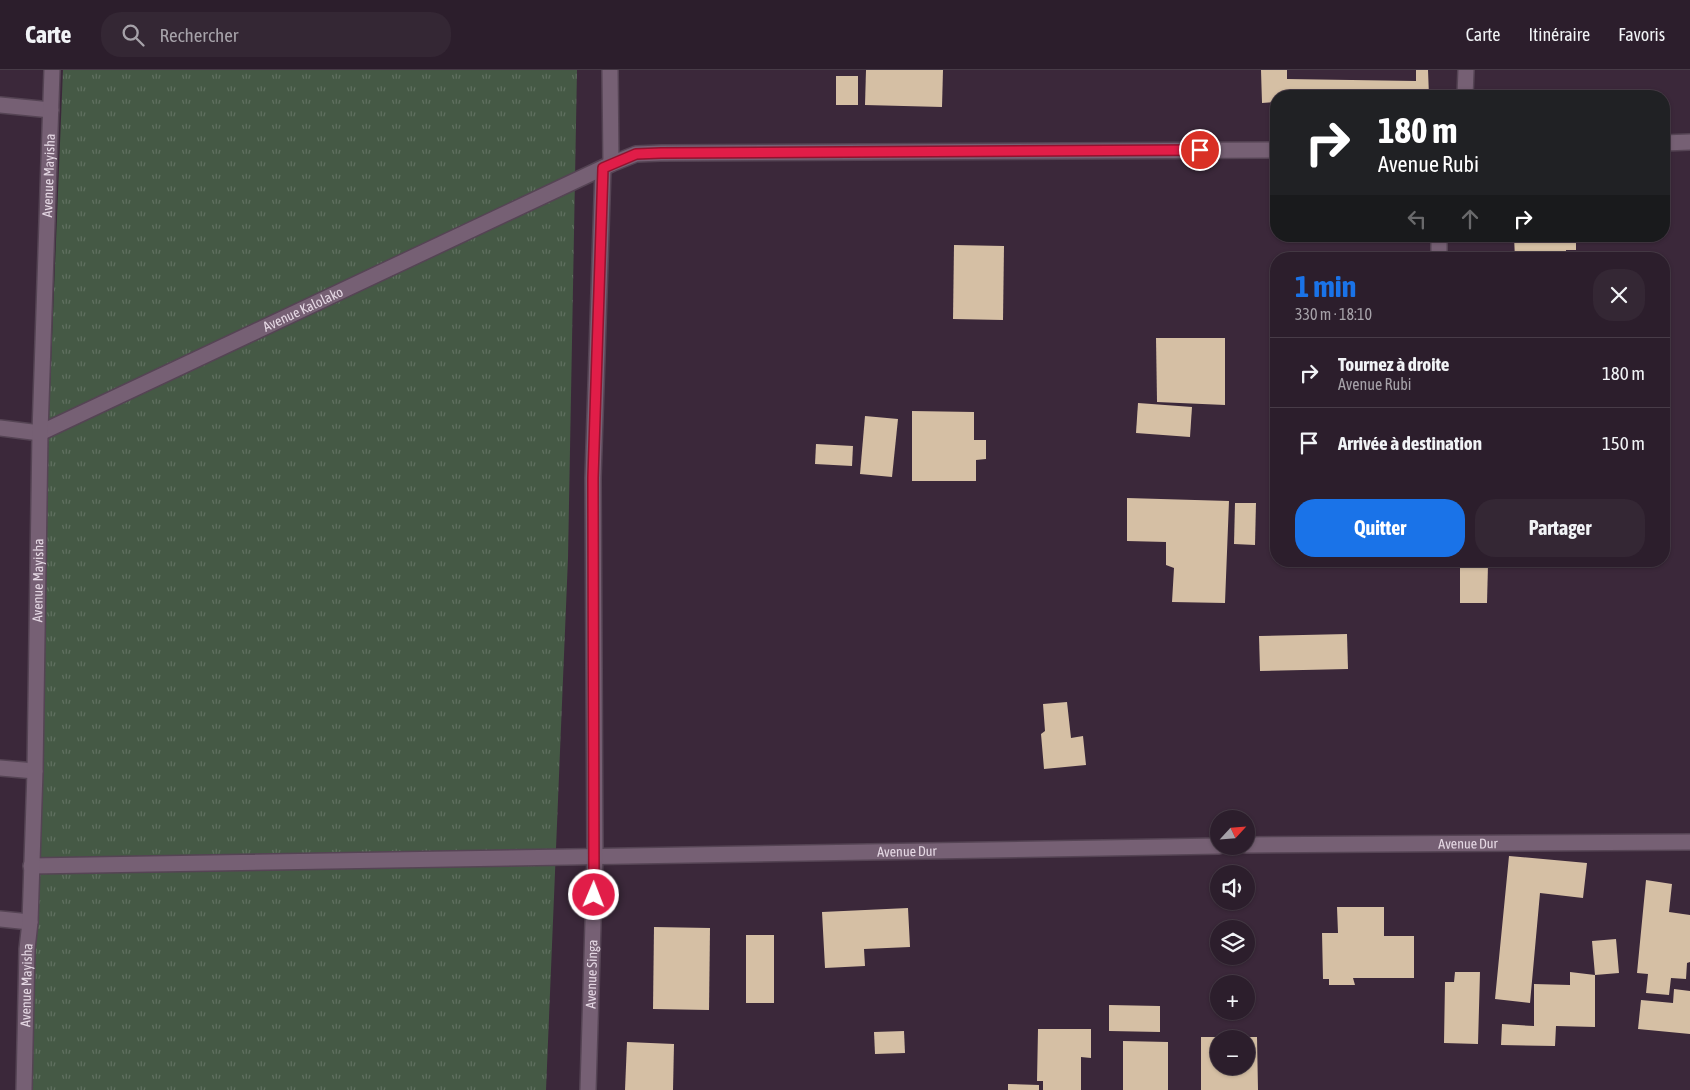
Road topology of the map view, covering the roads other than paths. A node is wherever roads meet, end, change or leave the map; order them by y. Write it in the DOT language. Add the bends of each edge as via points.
graph roads {
  1 [pos="52,70"];
  2 [pos="610,70"];
  3 [pos="1466,70"];
  4 [pos="1466,90"];
  5 [pos="0,105"];
  6 [pos="51,110"];
  7 [pos="1690,142"];
  8 [pos="1670,143"];
  9 [pos="1270,150"];
  10 [pos="607,166"];
  11 [pos="0,428"];
  12 [pos="40,433"];
  13 [pos="0,768"];
  14 [pos="35,771"];
  15 [pos="1690,842"];
  16 [pos="1210,846"];
  17 [pos="1255,846"];
  18 [pos="595,856"];
  19 [pos="31,866"];
  20 [pos="0,919"];
  21 [pos="30,922"];
  22 [pos="24,1090"];
  23 [pos="588,1090"];
  1 -- 6 [label="street, Avenue Mayisha"];
  2 -- 10 [label="street, Avenue Singa"];
  3 -- 4 [label="street"];
  5 -- 6 [label="street"];
  6 -- 12 [label="street, Avenue Mayisha"];
  7 -- 8 [label="street"];
  9 -- 10 [label="street, Avenue Kalolako" via="661,153 636,154"];
  10 -- 12 [label="street, Avenue Kalolako"];
  10 -- 18 [label="street, Avenue Singa" via="593,478"];
  11 -- 12 [label="street"];
  12 -- 14 [label="street, Avenue Mayisha"];
  13 -- 14 [label="street"];
  14 -- 19 [label="street, Avenue Mayisha"];
  15 -- 17 [label="street, Avenue Dur"];
  16 -- 18 [label="street, Avenue Dur"];
  18 -- 19 [label="street, Avenue Dur"];
  18 -- 23 [label="street, Avenue Singa"];
  19 -- 21 [label="street, Avenue Mayisha"];
  20 -- 21 [label="street"];
  21 -- 22 [label="street, Avenue Mayisha"];
}
